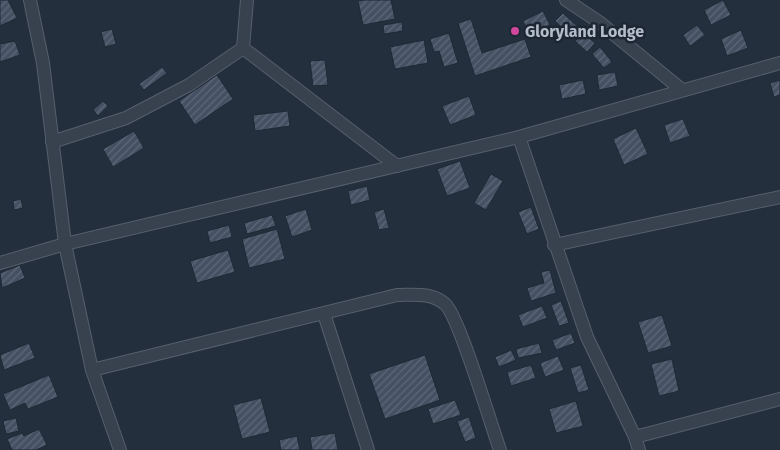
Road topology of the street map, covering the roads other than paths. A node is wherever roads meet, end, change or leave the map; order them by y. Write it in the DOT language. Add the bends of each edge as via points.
graph roads {
  1 [pos="30,0"];
  2 [pos="247,0"];
  3 [pos="566,0"];
  4 [pos="243,48"];
  5 [pos="780,63"];
  6 [pos="682,90"];
  7 [pos="519,137"];
  8 [pos="52,142"];
  9 [pos="397,166"];
  10 [pos="780,197"];
  11 [pos="66,244"];
  12 [pos="554,245"];
  13 [pos="0,263"];
  14 [pos="324,314"];
  15 [pos="92,370"];
  16 [pos="780,399"];
  17 [pos="636,437"];
  18 [pos="120,450"];
  19 [pos="368,450"];
  20 [pos="500,450"];
  21 [pos="639,450"];
  1 -- 8 [label="street" via="43,63"];
  2 -- 4 [label="street"];
  3 -- 6 [label="street"];
  4 -- 8 [label="street" via="189,85 126,118"];
  4 -- 9 [label="street"];
  5 -- 6 [label="street"];
  6 -- 7 [label="street"];
  7 -- 9 [label="street"];
  7 -- 12 [label="street"];
  8 -- 11 [label="street"];
  9 -- 11 [label="street"];
  10 -- 12 [label="street"];
  11 -- 13 [label="street"];
  11 -- 15 [label="street"];
  12 -- 17 [label="street" via="587,338"];
  14 -- 15 [label="street"];
  14 -- 19 [label="street"];
  14 -- 20 [label="street" via="397,295 426,294 445,304 456,326"];
  15 -- 18 [label="street"];
  16 -- 17 [label="street"];
  17 -- 21 [label="street"];
}
